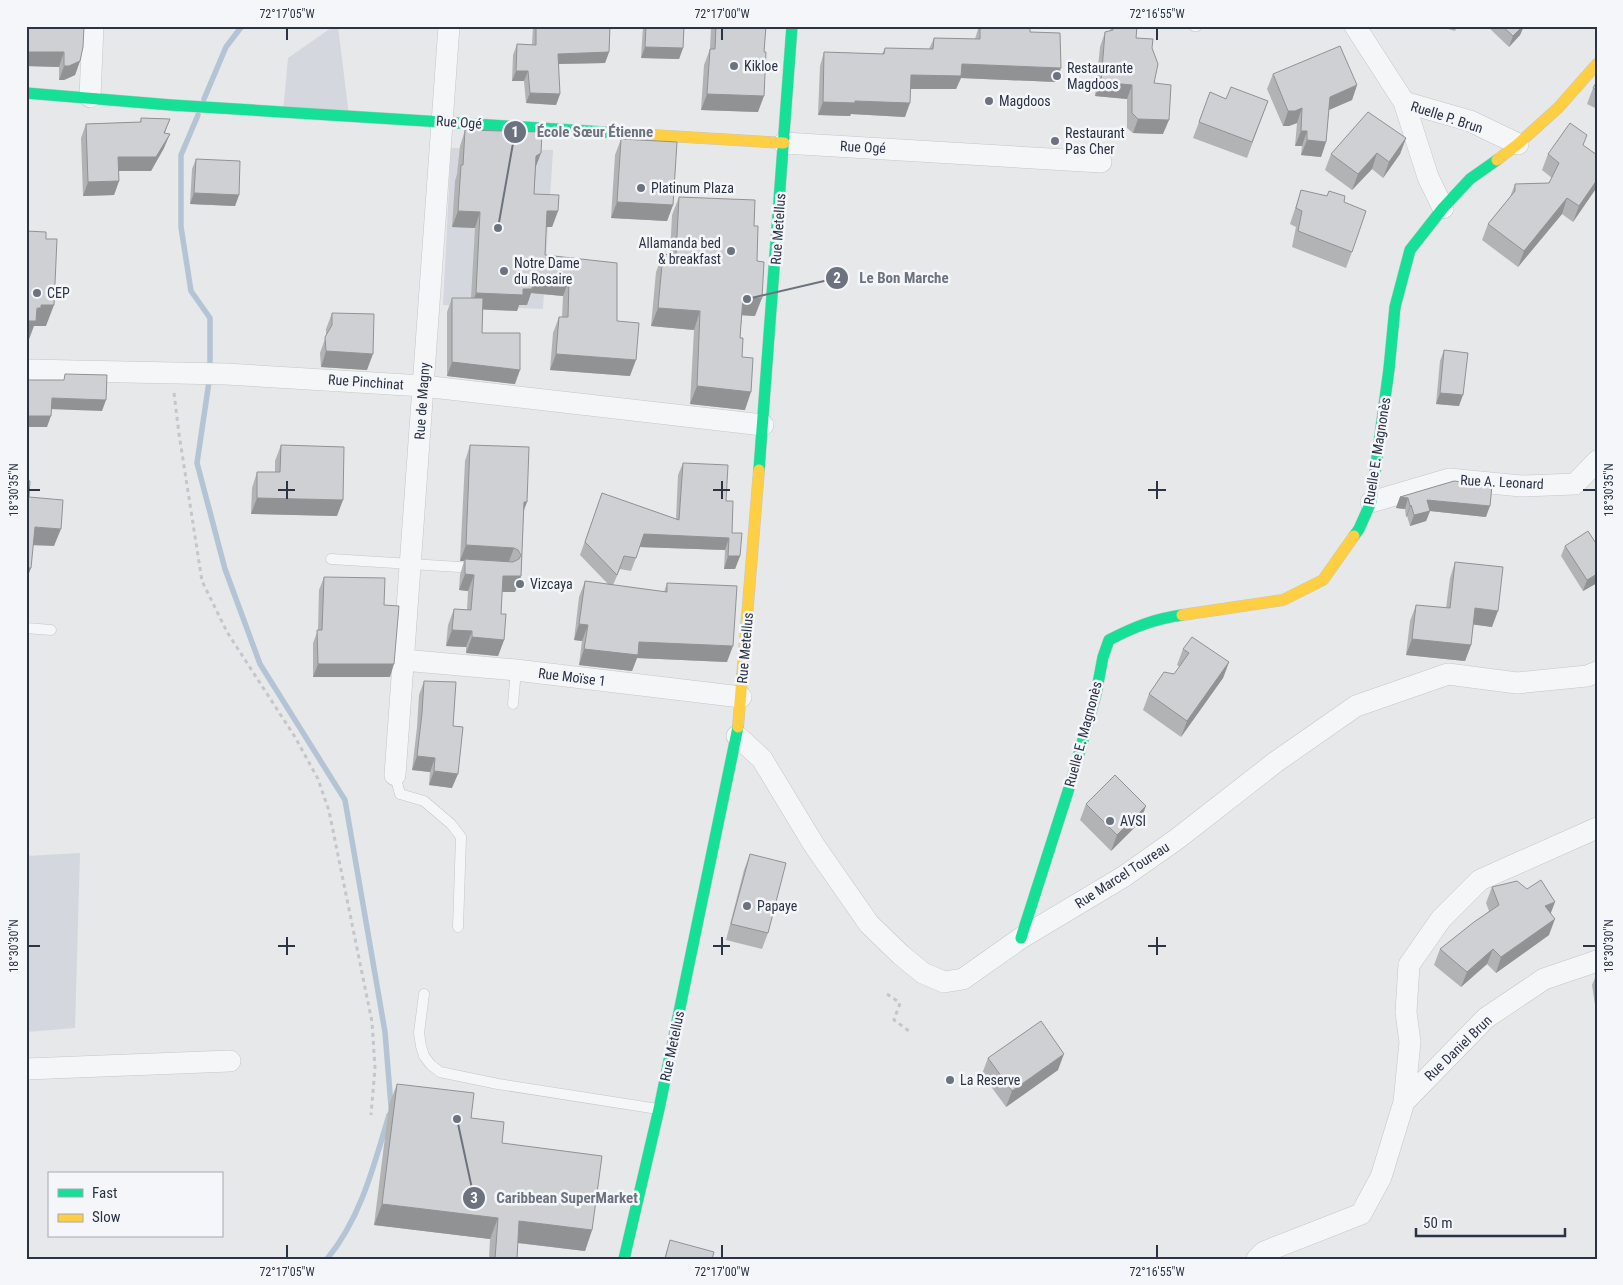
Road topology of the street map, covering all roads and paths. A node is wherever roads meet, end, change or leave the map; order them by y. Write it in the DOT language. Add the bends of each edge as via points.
graph roads {
  1 [pos="93,26"];
  2 [pos="449,26"];
  3 [pos="792,26"];
  4 [pos="1355,26"];
  5 [pos="1597,64"];
  6 [pos="26,93"];
  7 [pos="90,98"];
  8 [pos="1404,102"];
  9 [pos="443,121"];
  10 [pos="784,143"];
  11 [pos="1518,144"];
  12 [pos="1101,162"];
  13 [pos="1443,208"];
  14 [pos="26,370"];
  15 [pos="180,373"];
  16 [pos="423,386"];
  17 [pos="764,425"];
  18 [pos="1597,461"];
  19 [pos="1371,502"];
  20 [pos="332,558"];
  21 [pos="410,564"];
  22 [pos="488,569"];
  23 [pos="26,628"];
  24 [pos="51,630"];
  25 [pos="403,660"];
  26 [pos="516,670"];
  27 [pos="1597,672"];
  28 [pos="741,698"];
  29 [pos="513,704"];
  30 [pos="738,736"];
  31 [pos="395,775"];
  32 [pos="1597,828"];
  33 [pos="458,927"];
  34 [pos="1021,938"];
  35 [pos="1597,961"];
  36 [pos="424,994"];
  37 [pos="887,994"];
  38 [pos="908,1031"];
  39 [pos="230,1061"];
  40 [pos="26,1069"];
  41 [pos="1404,1102"];
  42 [pos="658,1109"];
  43 [pos="371,1114"];
  44 [pos="624,1259"];
  45 [pos="1257,1259"];
  1 -- 7 [label="street"];
  2 -- 9 [label="street, Rue de Magny"];
  3 -- 10 [label="street, Rue Metellus"];
  4 -- 8 [label="street, Ruelle P. Brun"];
  5 -- 11 [label="street, Ruelle E. Magnonès" via="1558,108"];
  6 -- 7 [label="street, Rue Ogé"];
  7 -- 9 [label="street, Rue Ogé"];
  8 -- 11 [label="street, Ruelle P. Brun" via="1470,121"];
  8 -- 13 [label="street, Ruelle P. Brun" via="1428,177"];
  9 -- 10 [label="street, Rue Ogé"];
  9 -- 16 [label="street, Rue de Magny"];
  10 -- 12 [label="street, Rue Ogé"];
  10 -- 17 [label="street, Rue Metellus"];
  11 -- 13 [label="street, Ruelle E. Magnonès" via="1470,179"];
  13 -- 19 [label="street, Ruelle E. Magnonès" via="1410,250 1395,307 1390,369"];
  14 -- 15 [label="street, Rue Pinchinat"];
  15 -- 16 [label="street, Rue Pinchinat"];
  15 -- 43 [label="path" via="179,434 202,580 227,632 318,779 329,811 372,1022 375,1068"];
  16 -- 17 [label="street, Rue Pinchinat"];
  16 -- 21 [label="street, Rue de Magny"];
  17 -- 28 [label="street, Rue Metellus"];
  18 -- 19 [label="street, Rue A. Leonard" via="1575,484 1521,486 1449,479"];
  19 -- 34 [label="street, Ruelle E. Magnonès" via="1359,529 1323,580 1283,600 1160,618 1109,640 1071,782"];
  20 -- 21 [label="lane"];
  21 -- 22 [label="lane"];
  21 -- 25 [label="street, Rue de Magny"];
  23 -- 24 [label="lane"];
  25 -- 26 [label="street, Rue Moïse 1"];
  25 -- 31 [label="street, Rue de Magny"];
  26 -- 28 [label="street, Rue Moïse 1"];
  26 -- 29 [label="lane"];
  27 -- 34 [label="street, Rue Marcel Toureau" via="1588,676 1517,683 1448,674 1356,706 1277,760 1177,839 1122,877"];
  28 -- 30 [label="street, Rue Metellus"];
  30 -- 34 [label="street, Rue Marcel Toureau" via="762,759 814,845 869,924 923,973 944,982 963,979"];
  30 -- 42 [label="street, Rue Metellus"];
  31 -- 33 [label="lane" via="400,794 424,801 461,837"];
  32 -- 41 [label="street" via="1480,880 1442,919 1420,950 1409,966 1406,1012 1410,1042"];
  35 -- 41 [label="street, Rue Daniel Brun" via="1544,979 1486,1018"];
  36 -- 42 [label="lane" via="421,1046 424,1056 440,1072"];
  37 -- 38 [label="path" via="900,1003 894,1020"];
  39 -- 40 [label="street"];
  41 -- 45 [label="street" via="1381,1177 1361,1214 1264,1252"];
  42 -- 44 [label="street, Rue Metellus"];
}
